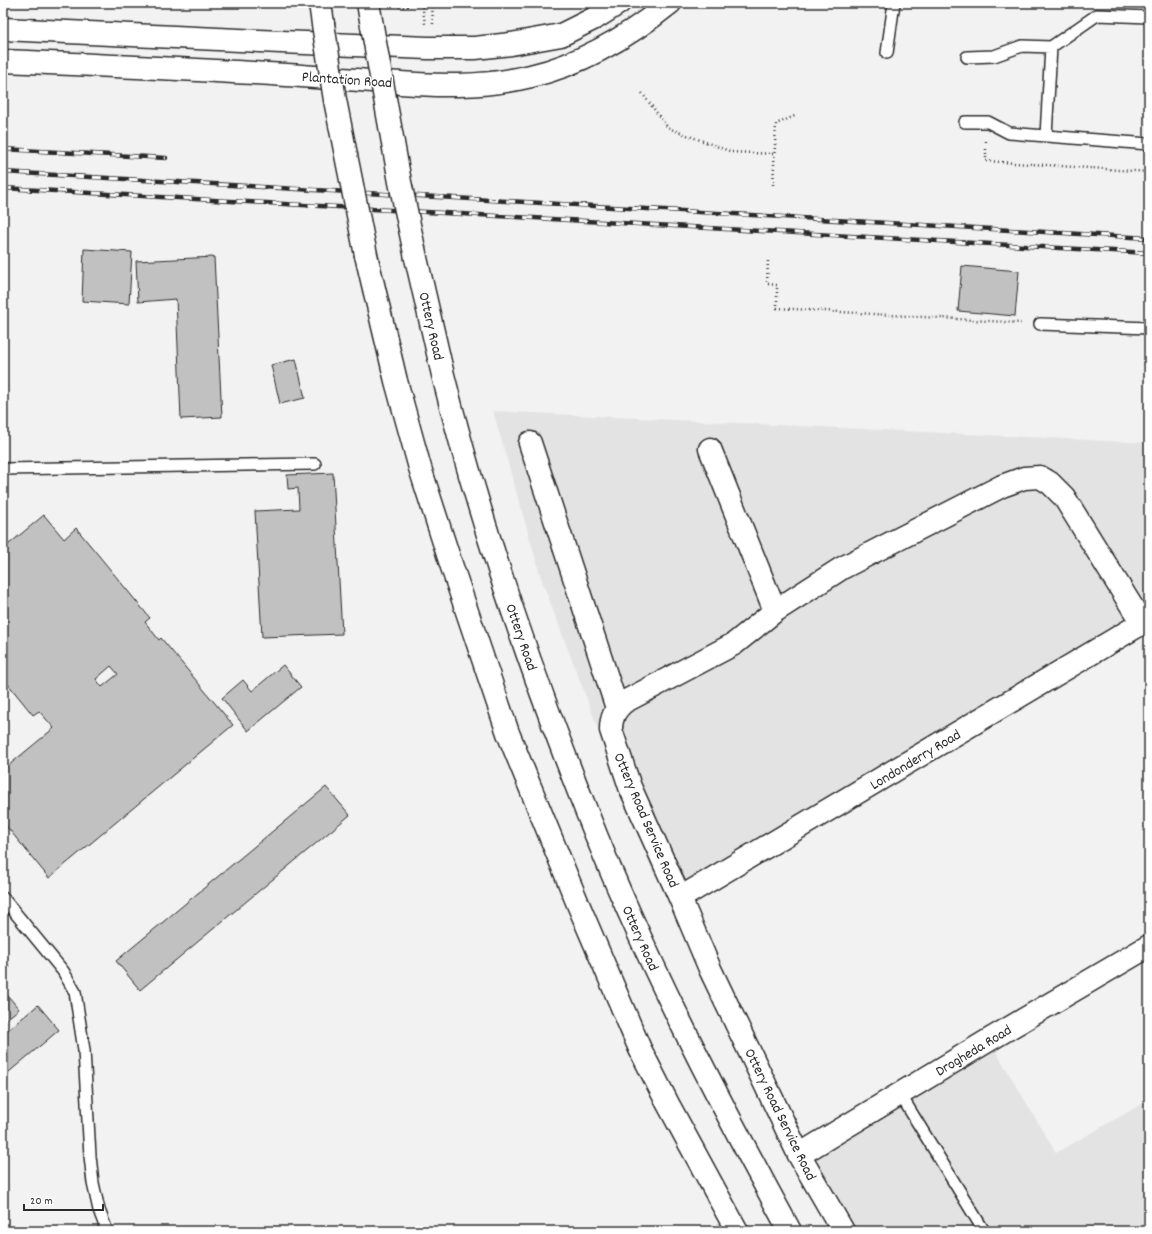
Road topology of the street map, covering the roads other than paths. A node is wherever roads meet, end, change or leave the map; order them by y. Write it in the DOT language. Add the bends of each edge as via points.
graph roads {
  1 [pos="368,3"];
  2 [pos="619,3"];
  3 [pos="670,3"];
  4 [pos="894,3"];
  5 [pos="321,13"];
  6 [pos="1149,17"];
  7 [pos="3,28"];
  8 [pos="1051,47"];
  9 [pos="887,53"];
  10 [pos="967,57"];
  11 [pos="3,61"];
  12 [pos="965,122"];
  13 [pos="1046,136"];
  14 [pos="1149,144"];
  15 [pos="1040,324"];
  16 [pos="1149,328"];
  17 [pos="530,443"];
  18 [pos="710,449"];
  19 [pos="315,464"];
  20 [pos="3,469"];
  21 [pos="775,611"];
  22 [pos="1145,621"];
  23 [pos="618,708"];
  24 [pos="3,898"];
  25 [pos="680,898"];
  26 [pos="1149,946"];
  27 [pos="900,1094"];
  28 [pos="799,1155"];
  29 [pos="107,1231"];
  30 [pos="737,1231"];
  31 [pos="790,1231"];
  32 [pos="843,1231"];
  33 [pos="984,1231"];
  1 -- 31 [label="street, Ottery Road, bridge" via="398,174 444,376 468,467 527,653 586,812 624,901 674,1010 732,1125"];
  2 -- 7 [label="street" via="561,35 475,48 312,44"];
  3 -- 11 [label="street, Plantation Road" via="656,15 594,53 563,67 494,84 437,86 285,75"];
  4 -- 9 [label="lane"];
  5 -- 30 [label="street, bridge" via="335,100 366,255 396,381 420,468 508,733 640,1049"];
  6 -- 8 [label="lane" via="1097,15"];
  8 -- 10 [label="lane" via="1022,46 994,56"];
  8 -- 13 [label="lane"];
  12 -- 13 [label="lane" via="988,122 1009,134"];
  13 -- 14 [label="lane"];
  15 -- 16 [label="lane"];
  17 -- 23 [label="street"];
  18 -- 21 [label="street"];
  19 -- 20 [label="lane"];
  21 -- 22 [label="street" via="842,568 963,505 1024,478 1040,478 1050,483 1064,497"];
  21 -- 23 [label="street" via="734,644 624,702"];
  22 -- 25 [label="street, Londonderry Road"];
  23 -- 25 [label="street, Ottery Road Service Road" via="611,722 612,736 630,787"];
  24 -- 29 [label="lane" via="63,971 75,992 84,1050 93,1183"];
  25 -- 28 [label="street, Ottery Road Service Road" via="710,968"];
  26 -- 27 [label="street, Drogheda Road"];
  27 -- 28 [label="street, Drogheda Road"];
  27 -- 33 [label="lane"];
  28 -- 32 [label="street, Ottery Road Service Road"];
}
